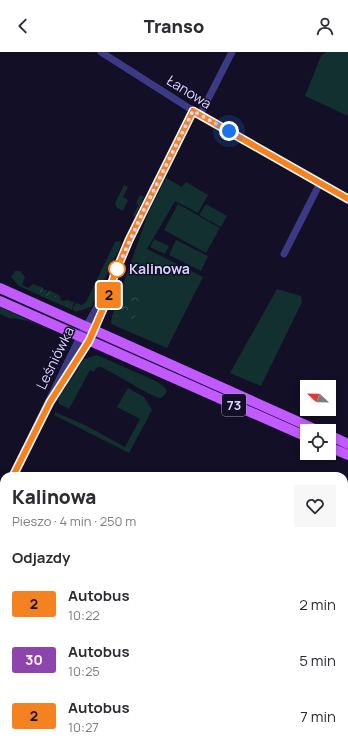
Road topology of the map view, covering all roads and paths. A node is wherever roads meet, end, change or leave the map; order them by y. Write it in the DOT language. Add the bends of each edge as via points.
graph roads {
  1 [pos="101,52"];
  2 [pos="232,52"];
  3 [pos="196,113"];
  4 [pos="320,183"];
  5 [pos="348,199"];
  6 [pos="284,254"];
  7 [pos="0,288"];
  8 [pos="0,300"];
  9 [pos="90,329"];
  10 [pos="85,339"];
  11 [pos="303,424"];
  12 [pos="300,434"];
  13 [pos="336,438"];
  14 [pos="348,444"];
  15 [pos="336,450"];
  16 [pos="348,455"];
  17 [pos="15,472"];
  1 -- 3 [label="street, Łanowa"];
  2 -- 3 [label="street"];
  3 -- 4 [label="street, Łanowa"];
  3 -- 9 [label="street" via="142,214"];
  4 -- 5 [label="street, Łanowa"];
  4 -- 6 [label="street"];
  7 -- 9 [label="main road, 73"];
  8 -- 10 [label="main road, 73"];
  9 -- 10 [label="street"];
  9 -- 11 [label="main road, 73"];
  10 -- 12 [label="main road, 73"];
  10 -- 17 [label="street, Leśniówka"];
  13 -- 14 [label="main road"];
  15 -- 16 [label="main road"];
}
